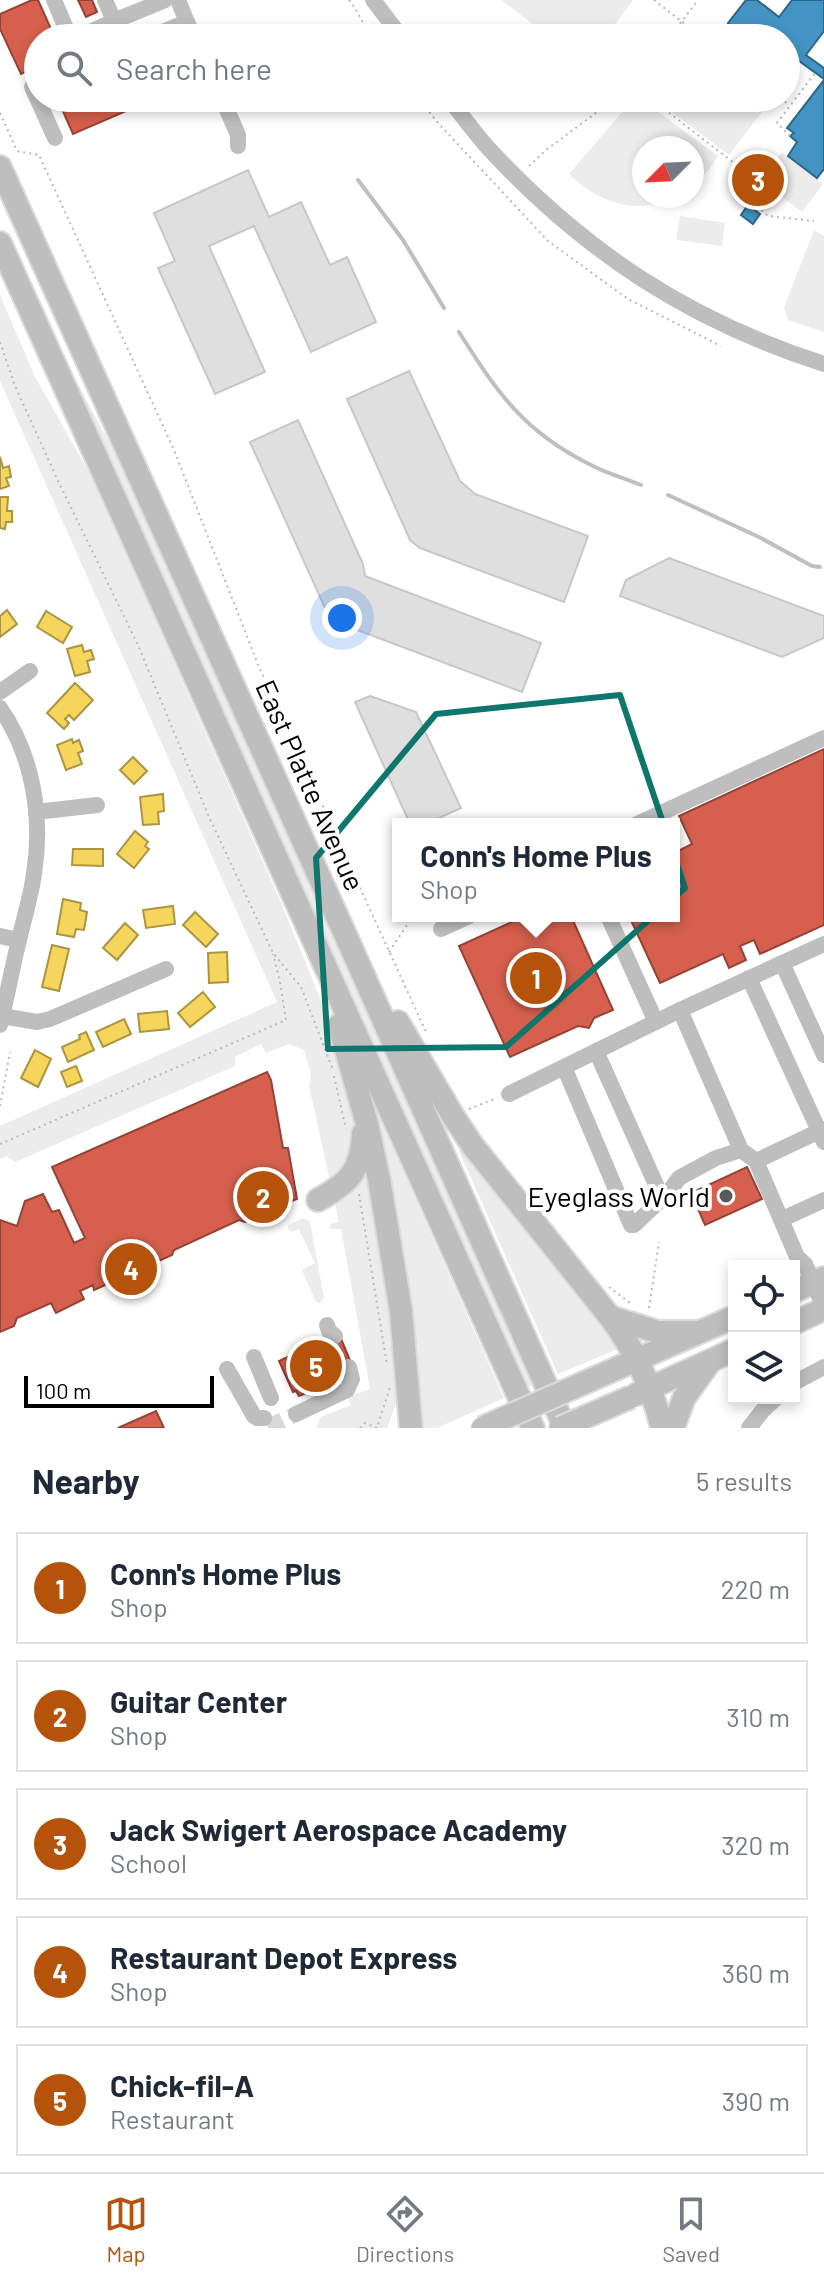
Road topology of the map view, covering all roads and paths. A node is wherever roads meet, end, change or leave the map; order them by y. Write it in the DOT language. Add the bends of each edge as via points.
graph roads {
  1 [pos="54,0"];
  2 [pos="105,0"];
  3 [pos="165,0"];
  4 [pos="178,0"];
  5 [pos="349,0"];
  6 [pos="654,0"];
  7 [pos="698,0"];
  8 [pos="377,1"];
  9 [pos="114,21"];
  10 [pos="682,22"];
  11 [pos="64,24"];
  12 [pos="107,24"];
  13 [pos="188,24"];
  14 [pos="362,24"];
  15 [pos="393,24"];
  16 [pos="685,24"];
  17 [pos="815,73"];
  18 [pos="800,93"];
  19 [pos="43,112"];
  20 [pos="228,112"];
  21 [pos="459,112"];
  22 [pos="597,112"];
  23 [pos="668,112"];
  24 [pos="785,112"];
  25 [pos="0,113"];
  26 [pos="790,136"];
  27 [pos="55,138"];
  28 [pos="238,146"];
  29 [pos="529,166"];
  30 [pos="0,167"];
  31 [pos="814,221"];
  32 [pos="0,243"];
  33 [pos="0,342"];
  34 [pos="824,364"];
  35 [pos="30,671"];
  36 [pos="0,692"];
  37 [pos="0,708"];
  38 [pos="824,738"];
  39 [pos="97,805"];
  40 [pos="36,812"];
  41 [pos="650,818"];
  42 [pos="409,922"];
  43 [pos="456,922"];
  44 [pos="611,922"];
  45 [pos="441,929"];
  46 [pos="0,936"];
  47 [pos="19,940"];
  48 [pos="315,947"];
  49 [pos="822,951"];
  50 [pos="389,952"];
  51 [pos="273,953"];
  52 [pos="354,954"];
  53 [pos="782,963"];
  54 [pos="166,969"];
  55 [pos="749,978"];
  56 [pos="680,1010"];
  57 [pos="1,1020"];
  58 [pos="656,1022"];
  59 [pos="431,1044"];
  60 [pos="596,1051"];
  61 [pos="10,1052"];
  62 [pos="824,1055"];
  63 [pos="564,1067"];
  64 [pos="509,1094"];
  65 [pos="0,1106"];
  66 [pos="362,1109"];
  67 [pos="467,1110"];
  68 [pos="346,1129"];
  69 [pos="822,1134"];
  70 [pos="0,1144"];
  71 [pos="741,1150"];
  72 [pos="759,1160"];
  73 [pos="355,1171"];
  74 [pos="662,1198"];
  75 [pos="318,1200"];
  76 [pos="824,1200"];
  77 [pos="789,1216"];
  78 [pos="659,1242"];
  79 [pos="809,1279"];
  80 [pos="608,1287"];
  81 [pos="634,1306"];
  82 [pos="824,1308"];
  83 [pos="648,1312"];
  84 [pos="610,1317"];
  85 [pos="728,1320"];
  86 [pos="800,1320"];
  87 [pos="699,1332"];
  88 [pos="728,1353"];
  89 [pos="254,1357"];
  90 [pos="711,1361"];
  91 [pos="629,1363"];
  92 [pos="824,1367"];
  93 [pos="345,1368"];
  94 [pos="388,1370"];
  95 [pos="230,1375"];
  96 [pos="800,1380"];
  97 [pos="399,1391"];
  98 [pos="640,1393"];
  99 [pos="271,1398"];
  100 [pos="770,1404"];
  101 [pos="294,1410"];
  102 [pos="263,1425"];
  103 [pos="360,1428"];
  104 [pos="395,1428"];
  105 [pos="411,1428"];
  106 [pos="482,1428"];
  107 [pos="533,1428"];
  108 [pos="562,1428"];
  109 [pos="662,1428"];
  110 [pos="673,1428"];
  111 [pos="749,1428"];
  1 -- 11 [label="street"];
  2 -- 9 [label="street"];
  3 -- 9 [label="street"];
  4 -- 13 [label="street"];
  5 -- 14 [label="path"];
  6 -- 10 [label="path"];
  7 -- 10 [label="path"];
  8 -- 15 [label="street"];
  9 -- 12 [label="street"];
  10 -- 16 [label="path"];
  17 -- 18 [label="path"];
  19 -- 27 [label="street"];
  20 -- 28 [label="street"];
  21 -- 34 [label="street" via="539,199 635,275 696,312"];
  22 -- 29 [label="path"];
  23 -- 31 [label="path" via="734,163 756,208 768,216"];
  24 -- 26 [label="path" via="777,123"];
  25 -- 50 [label="path" via="17,151 39,155 174,450 259,667"];
  30 -- 52 [label="highway, East Platte Avenue"];
  32 -- 48 [label="highway"];
  33 -- 51 [label="path" via="15,386 138,645 209,817"];
  35 -- 36 [label="street"];
  37 -- 40 [label="street" via="28,768"];
  38 -- 41 [label="street"];
  39 -- 40 [label="street"];
  40 -- 47 [label="street" via="34,879"];
  42 -- 50 [label="path"];
  43 -- 45 [label="street"];
  44 -- 58 [label="street"];
  46 -- 47 [label="street"];
  47 -- 57 [label="street"];
  48 -- 66 [label="highway"];
  48 -- 107 [label="highway"];
  49 -- 53 [label="street"];
  50 -- 59 [label="path"];
  51 -- 68 [label="path" via="301,987 333,1073"];
  51 -- 70 [label="path" via="286,1020"];
  52 -- 84 [label="highway" via="473,1146"];
  52 -- 108 [label="highway, East Platte Avenue"];
  53 -- 55 [label="street"];
  53 -- 62 [label="street"];
  54 -- 57 [label="street" via="50,1019"];
  55 -- 56 [label="street"];
  55 -- 69 [label="street"];
  56 -- 58 [label="street"];
  56 -- 71 [label="street"];
  58 -- 60 [label="street"];
  60 -- 63 [label="street"];
  60 -- 74 [label="street"];
  61 -- 65 [label="path"];
  63 -- 64 [label="street"];
  63 -- 74 [label="street" via="633,1225"];
  64 -- 67 [label="path"];
  66 -- 73 [label="highway" via="363,1137"];
  66 -- 97 [label="highway" via="401,1311"];
  69 -- 72 [label="street"];
  71 -- 72 [label="street"];
  71 -- 74 [label="street" via="679,1178"];
  72 -- 77 [label="street"];
  72 -- 79 [label="street"];
  73 -- 75 [label="highway"];
  73 -- 94 [label="path"];
  76 -- 77 [label="street"];
  77 -- 79 [label="street" via="806,1254"];
  78 -- 83 [label="path"];
  79 -- 82 [label="street"];
  80 -- 81 [label="path"];
  82 -- 86 [label="highway"];
  84 -- 87 [label="highway" via="658,1332"];
  84 -- 91 [label="highway" via="626,1339"];
  85 -- 87 [label="highway"];
  87 -- 91 [label="highway"];
  88 -- 90 [label="highway"];
  89 -- 99 [label="street"];
  90 -- 98 [label="highway"];
  90 -- 110 [label="highway" via="684,1398"];
  91 -- 98 [label="highway"];
  91 -- 106 [label="highway, bridge"];
  92 -- 96 [label="street"];
  93 -- 101 [label="street" via="352,1379 347,1390"];
  95 -- 102 [label="street"];
  97 -- 103 [label="path" via="377,1428 365,1423"];
  97 -- 104 [label="highway"];
  97 -- 105 [label="highway"];
  98 -- 108 [label="highway, bridge"];
  98 -- 109 [label="highway"];
  100 -- 111 [label="street"];
}
